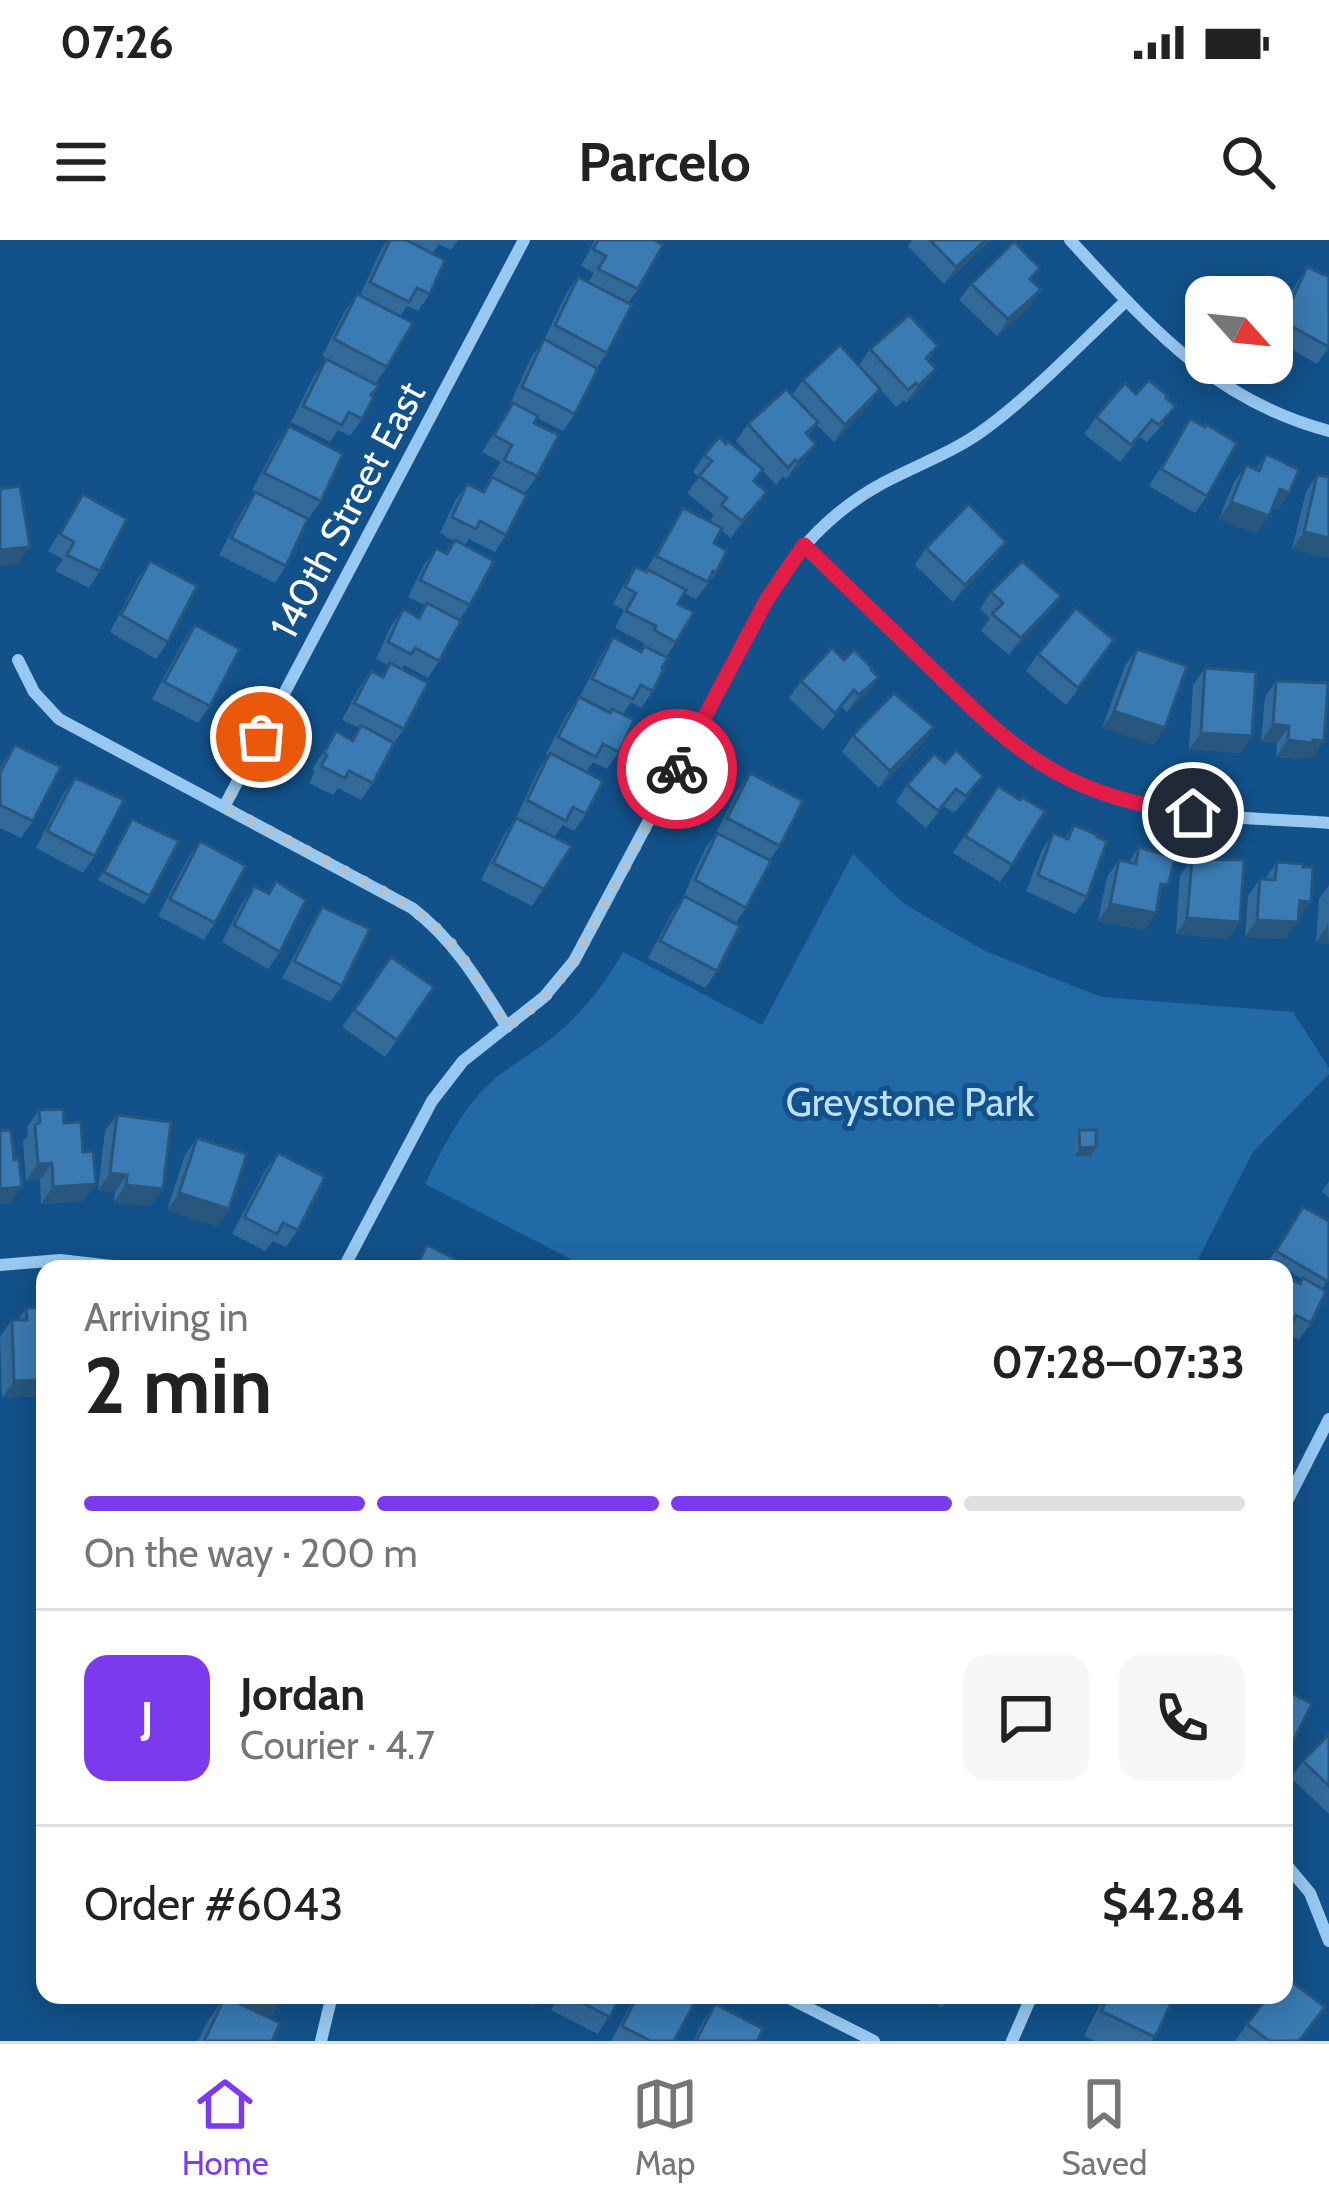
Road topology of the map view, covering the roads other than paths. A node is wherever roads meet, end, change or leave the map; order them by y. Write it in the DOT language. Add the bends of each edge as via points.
graph roads {
  1 [pos="524,240"];
  2 [pos="1070,240"];
  3 [pos="1126,301"];
  4 [pos="1329,431"];
  5 [pos="804,545"];
  6 [pos="18,660"];
  7 [pos="224,807"];
  8 [pos="1329,823"];
  9 [pos="507,1027"];
  10 [pos="348,1260"];
  11 [pos="36,1262"];
  12 [pos="0,1265"];
  13 [pos="1329,1419"];
  14 [pos="1293,1489"];
  15 [pos="1293,1873"];
  16 [pos="1329,1941"];
  17 [pos="330,2004"];
  18 [pos="801,2004"];
  19 [pos="1028,2004"];
  20 [pos="320,2041"];
  21 [pos="874,2041"];
  22 [pos="1012,2041"];
  1 -- 7 [label="street, 140th Street East"];
  2 -- 3 [label="street"];
  3 -- 4 [label="street" via="1208,375"];
  3 -- 5 [label="street" via="991,425 865,493"];
  5 -- 8 [label="street" via="983,719 1054,771 1164,809"];
  5 -- 9 [label="street" via="767,599 574,961"];
  6 -- 7 [label="street" via="59,718"];
  7 -- 9 [label="street" via="428,920"];
  9 -- 10 [label="street" via="446,1079"];
  11 -- 12 [label="street"];
  13 -- 14 [label="street"];
  15 -- 16 [label="street"];
  17 -- 20 [label="street"];
  18 -- 21 [label="street"];
  19 -- 22 [label="street"];
}
